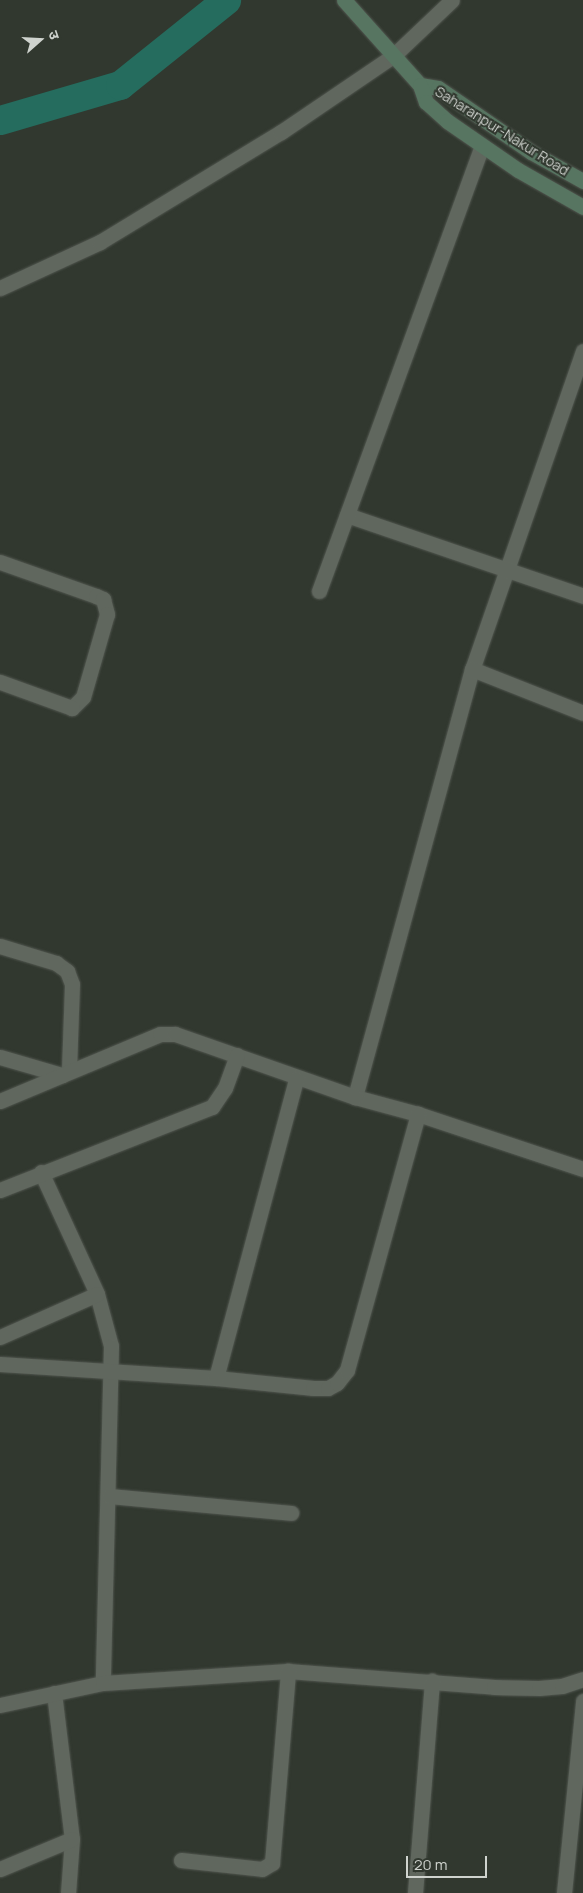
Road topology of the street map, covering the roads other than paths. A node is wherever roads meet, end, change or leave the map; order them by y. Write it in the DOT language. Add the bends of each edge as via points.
graph roads {
  1 [pos="344,0"];
  2 [pos="452,0"];
  3 [pos="393,56"];
  4 [pos="420,85"];
  5 [pos="482,146"];
  6 [pos="583,180"];
  7 [pos="583,207"];
  8 [pos="0,288"];
  9 [pos="583,351"];
  10 [pos="347,514"];
  11 [pos="0,562"];
  12 [pos="506,569"];
  13 [pos="319,592"];
  14 [pos="583,596"];
  15 [pos="472,669"];
  16 [pos="0,682"];
  17 [pos="583,713"];
  18 [pos="0,946"];
  19 [pos="0,1056"];
  20 [pos="237,1056"];
  21 [pos="66,1073"];
  22 [pos="296,1079"];
  23 [pos="355,1097"];
  24 [pos="0,1101"];
  25 [pos="418,1114"];
  26 [pos="583,1169"];
  27 [pos="41,1172"];
  28 [pos="0,1190"];
  29 [pos="97,1294"];
  30 [pos="0,1337"];
  31 [pos="0,1364"];
  32 [pos="112,1372"];
  33 [pos="216,1378"];
  34 [pos="108,1496"];
  35 [pos="291,1513"];
  36 [pos="288,1671"];
  37 [pos="583,1679"];
  38 [pos="432,1681"];
  39 [pos="103,1683"];
  40 [pos="54,1693"];
  41 [pos="583,1701"];
  42 [pos="0,1705"];
  43 [pos="72,1838"];
  44 [pos="181,1860"];
  45 [pos="0,1869"];
  46 [pos="68,1893"];
  47 [pos="415,1893"];
  48 [pos="564,1893"];
  1 -- 3 [label="main road, Saharanpur-Nakur Road"];
  2 -- 3 [label="street"];
  3 -- 4 [label="main road, Saharanpur-Nakur Road"];
  3 -- 8 [label="street" via="281,132 108,237"];
  4 -- 5 [label="main road, Saharanpur-Nakur Road" via="426,102"];
  4 -- 6 [label="main road, Saharanpur-Nakur Road" via="438,88 531,152"];
  5 -- 7 [label="main road, Saharanpur-Nakur Road"];
  5 -- 10 [label="street"];
  9 -- 12 [label="street"];
  10 -- 12 [label="street"];
  10 -- 13 [label="street"];
  11 -- 16 [label="street" via="103,599 107,614 78,703 72,708"];
  12 -- 14 [label="street"];
  12 -- 15 [label="street"];
  15 -- 17 [label="street"];
  15 -- 23 [label="street"];
  18 -- 21 [label="street" via="56,963 67,971 72,984"];
  19 -- 21 [label="street"];
  20 -- 21 [label="street" via="176,1034 160,1034"];
  20 -- 22 [label="street"];
  20 -- 27 [label="street" via="225,1088 212,1107"];
  21 -- 24 [label="street"];
  22 -- 23 [label="street"];
  22 -- 33 [label="street"];
  23 -- 25 [label="street"];
  25 -- 26 [label="street"];
  25 -- 33 [label="street" via="347,1370 337,1383 328,1388"];
  27 -- 28 [label="street"];
  27 -- 29 [label="street"];
  29 -- 30 [label="street"];
  29 -- 32 [label="street" via="111,1346"];
  31 -- 32 [label="street"];
  32 -- 33 [label="street"];
  32 -- 34 [label="street"];
  34 -- 35 [label="street"];
  34 -- 39 [label="street"];
  36 -- 38 [label="street"];
  36 -- 39 [label="street"];
  36 -- 44 [label="street" via="272,1863 262,1869"];
  37 -- 38 [label="street" via="562,1686 539,1688"];
  38 -- 47 [label="street"];
  39 -- 40 [label="street"];
  40 -- 42 [label="street"];
  40 -- 43 [label="street"];
  41 -- 48 [label="street"];
  43 -- 45 [label="street"];
  43 -- 46 [label="street"];
}
